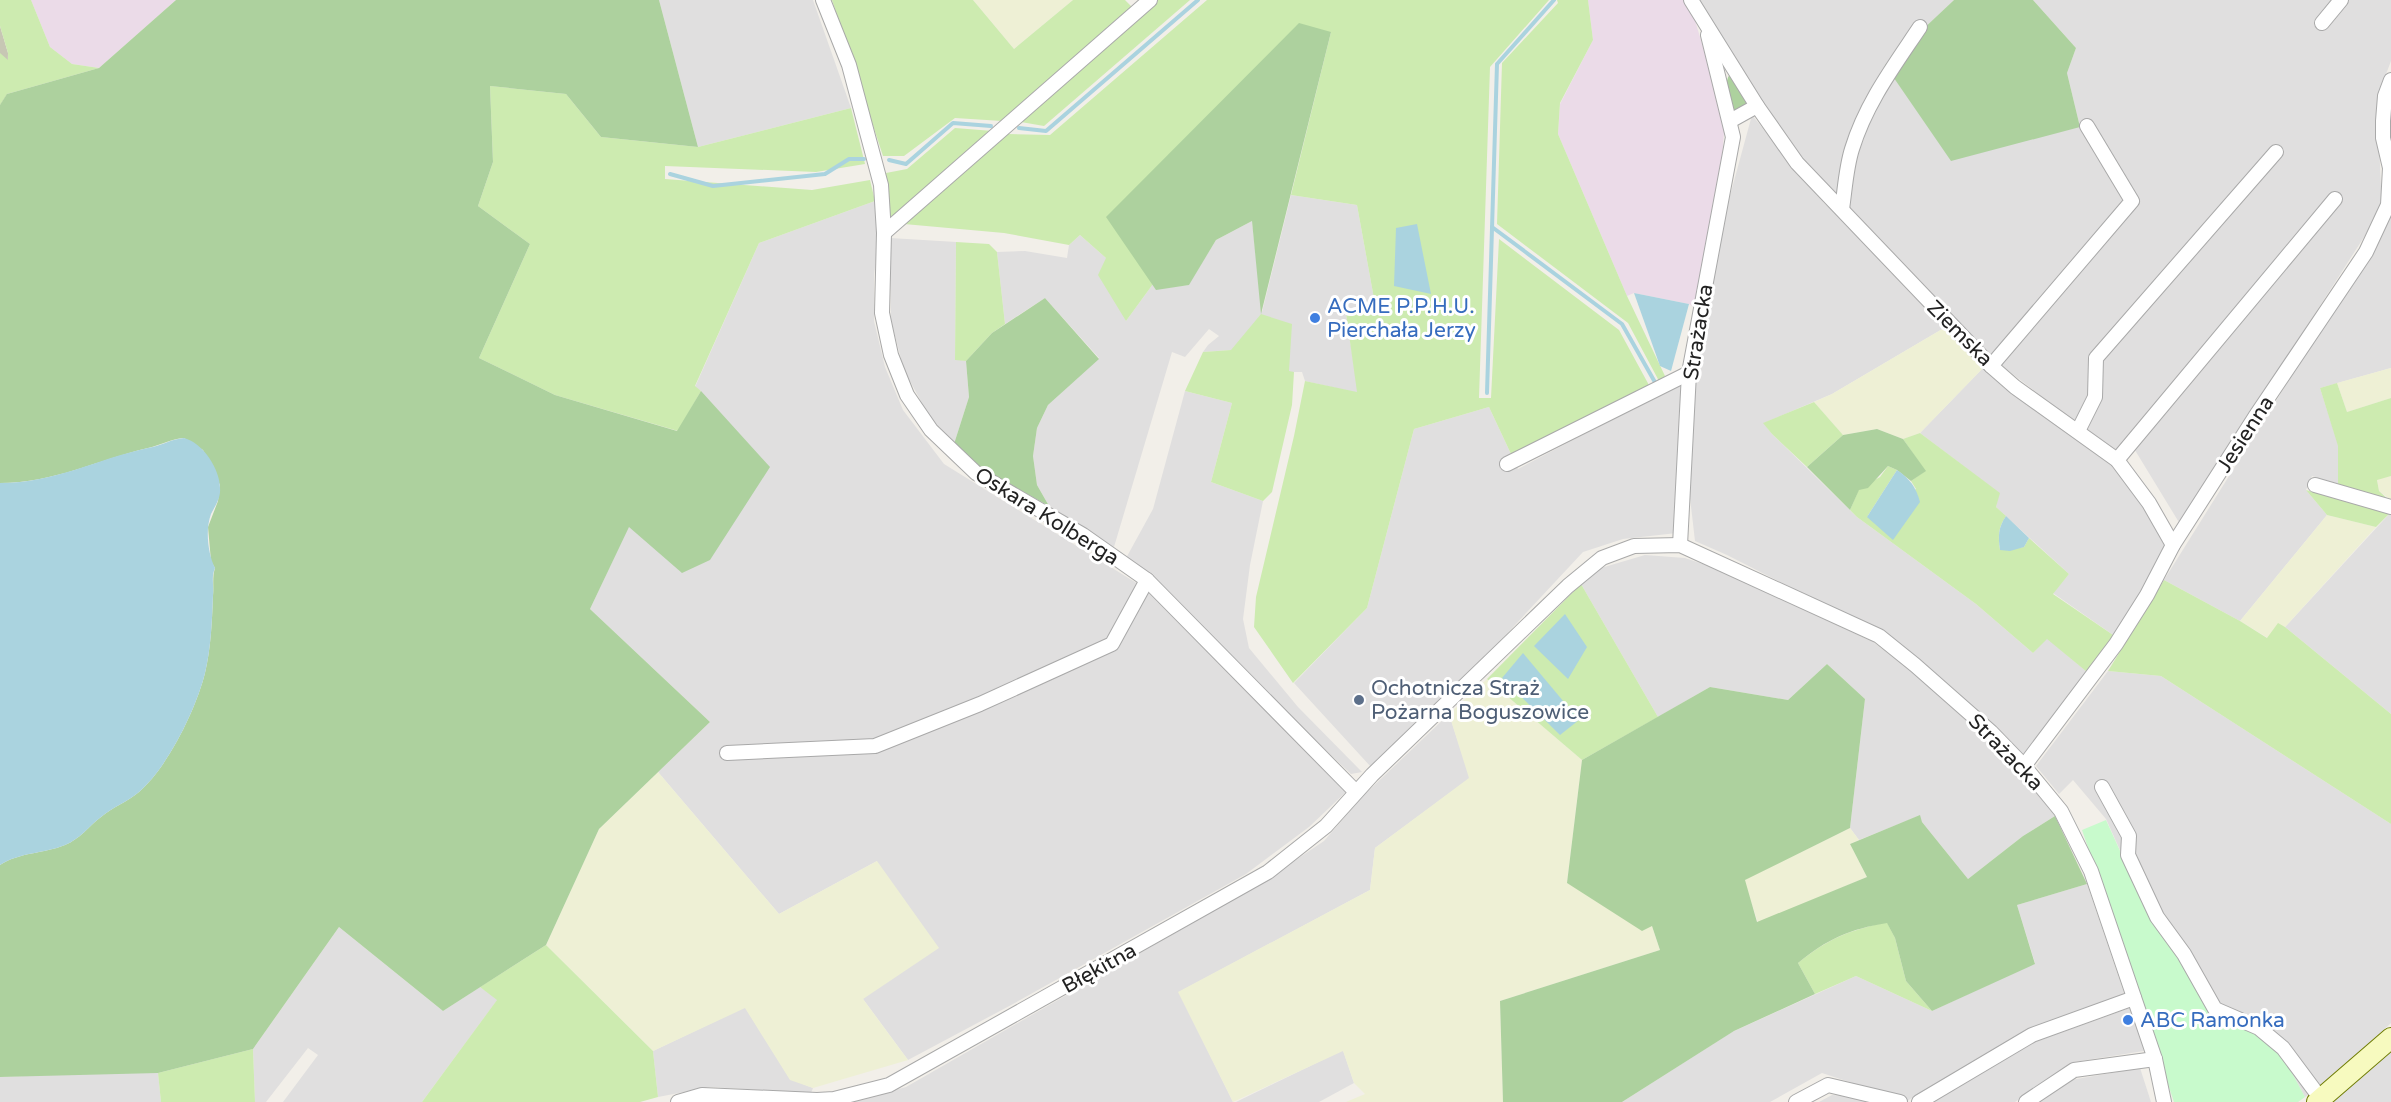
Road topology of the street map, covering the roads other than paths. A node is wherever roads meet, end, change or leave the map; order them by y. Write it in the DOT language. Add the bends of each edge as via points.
graph roads {
  1 [pos="823,0"];
  2 [pos="1150,0"];
  3 [pos="1691,0"];
  4 [pos="2341,0"];
  5 [pos="1705,23"];
  6 [pos="2322,23"];
  7 [pos="1920,27"];
  8 [pos="2391,80"];
  9 [pos="1757,106"];
  10 [pos="1730,121"];
  11 [pos="2087,126"];
  12 [pos="2276,152"];
  13 [pos="2390,155"];
  14 [pos="2335,200"];
  15 [pos="1842,209"];
  16 [pos="884,233"];
  17 [pos="1991,366"];
  18 [pos="1689,374"];
  19 [pos="2078,431"];
  20 [pos="2117,460"];
  21 [pos="1507,464"];
  22 [pos="2315,485"];
  23 [pos="2391,507"];
  24 [pos="1680,545"];
  25 [pos="2174,545"];
  26 [pos="1147,580"];
  27 [pos="727,753"];
  28 [pos="2024,766"];
  29 [pos="2102,787"];
  30 [pos="1356,792"];
  31 [pos="2134,998"];
  32 [pos="2391,1038"];
  33 [pos="2155,1059"];
  34 [pos="2319,1100"];
  35 [pos="818,1101"];
  36 [pos="678,1102"];
  37 [pos="1796,1102"];
  38 [pos="1900,1102"];
  39 [pos="1919,1102"];
  40 [pos="2026,1102"];
  41 [pos="2164,1102"];
  1 -- 16 [label="street, Oskara Kolberga" via="849,65 881,185"];
  2 -- 16 [label="street"];
  3 -- 5 [label="street, Ziemska"];
  4 -- 6 [label="street"];
  5 -- 9 [label="street, Ziemska"];
  5 -- 10 [label="street, Ziemska"];
  7 -- 15 [label="street" via="1862,121 1849,161"];
  8 -- 13 [label="street, Jesienna" via="2383,121 2383,138"];
  9 -- 10 [label="street"];
  9 -- 15 [label="street, Ziemska" via="1797,163"];
  10 -- 18 [label="street, Strażacka" via="1733,137"];
  11 -- 17 [label="street" via="2132,201"];
  12 -- 19 [label="street" via="2096,358 2095,397"];
  13 -- 25 [label="street, Jesienna" via="2388,205 2366,252"];
  14 -- 20 [label="street"];
  15 -- 17 [label="street, Ziemska"];
  16 -- 26 [label="street, Oskara Kolberga" via="882,313 891,356 907,394 931,430 976,473 1083,535"];
  17 -- 19 [label="street, Ziemska"];
  18 -- 21 [label="street"];
  18 -- 24 [label="street, Strażacka"];
  19 -- 20 [label="street, Ziemska"];
  20 -- 25 [label="street, Ziemska"];
  22 -- 23 [label="street"];
  24 -- 28 [label="street, Strażacka" via="1879,636 1991,732"];
  24 -- 30 [label="street, Strażacka" via="1634,546 1602,558 1568,586"];
  25 -- 28 [label="street, Jesienna" via="2116,644"];
  26 -- 27 [label="street" via="1112,644 980,704 875,746"];
  26 -- 30 [label="street, Oskara Kolberga"];
  28 -- 31 [label="street, Strażacka" via="2061,812 2091,871"];
  29 -- 34 [label="street" via="2129,836 2128,855 2157,917 2184,954 2215,1009 2259,1028 2283,1048"];
  30 -- 35 [label="street, Błękitna" via="1326,826 1268,872 889,1085"];
  31 -- 33 [label="street, Strażacka"];
  31 -- 39 [label="street" via="2032,1035"];
  32 -- 34 [label="street"];
  33 -- 40 [label="street" via="2074,1070"];
  33 -- 41 [label="street, Strażacka"];
  35 -- 36 [label="street, Błękitna" via="702,1095"];
  37 -- 38 [label="street" via="1828,1085"];
}
